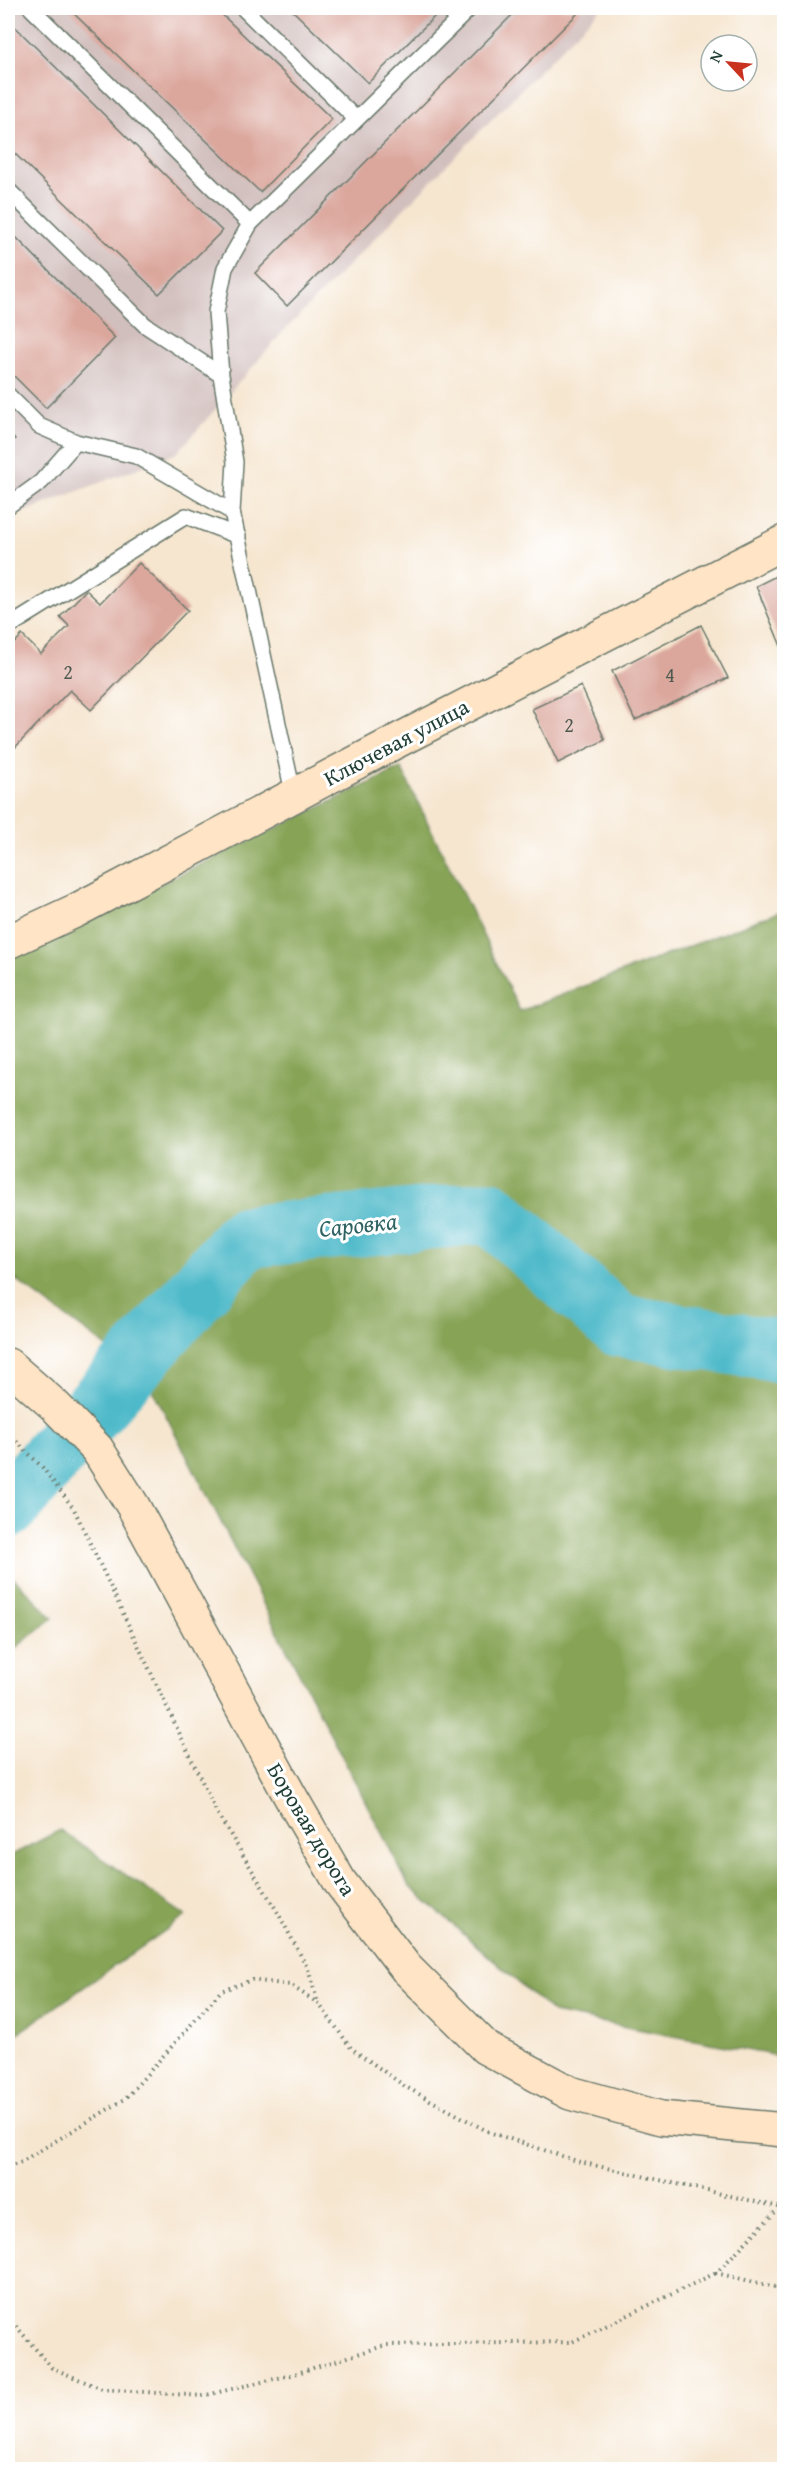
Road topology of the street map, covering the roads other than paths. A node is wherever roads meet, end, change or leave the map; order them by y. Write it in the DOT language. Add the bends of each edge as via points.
graph roads {
  1 [pos="31,8"];
  2 [pos="243,8"];
  3 [pos="447,8"];
  4 [pos="470,8"];
  5 [pos="458,19"];
  6 [pos="356,119"];
  7 [pos="8,190"];
  8 [pos="250,224"];
  9 [pos="221,375"];
  10 [pos="8,395"];
  11 [pos="76,442"];
  12 [pos="8,506"];
  13 [pos="232,512"];
  14 [pos="238,536"];
  15 [pos="784,542"];
  16 [pos="8,627"];
  17 [pos="294,797"];
  18 [pos="8,942"];
  19 [pos="8,1366"];
  20 [pos="784,2130"];
  1 -- 8 [label="lane"];
  2 -- 6 [label="lane"];
  3 -- 5 [label="lane"];
  4 -- 5 [label="lane"];
  5 -- 6 [label="lane"];
  6 -- 8 [label="lane"];
  7 -- 9 [label="lane" via="145,325"];
  8 -- 9 [label="lane" via="225,268 216,312"];
  9 -- 13 [label="lane" via="235,462"];
  10 -- 11 [label="lane" via="39,426"];
  11 -- 12 [label="lane" via="41,482"];
  11 -- 13 [label="lane" via="136,456"];
  13 -- 14 [label="lane"];
  14 -- 16 [label="lane" via="186,516"];
  14 -- 17 [label="lane"];
  15 -- 17 [label="street, Ключевая улица"];
  17 -- 18 [label="street, Ключевая улица"];
  19 -- 20 [label="street, Боровая дорога" via="97,1449 133,1506 340,1882 406,1968 486,2048 570,2093 661,2118"];
}
